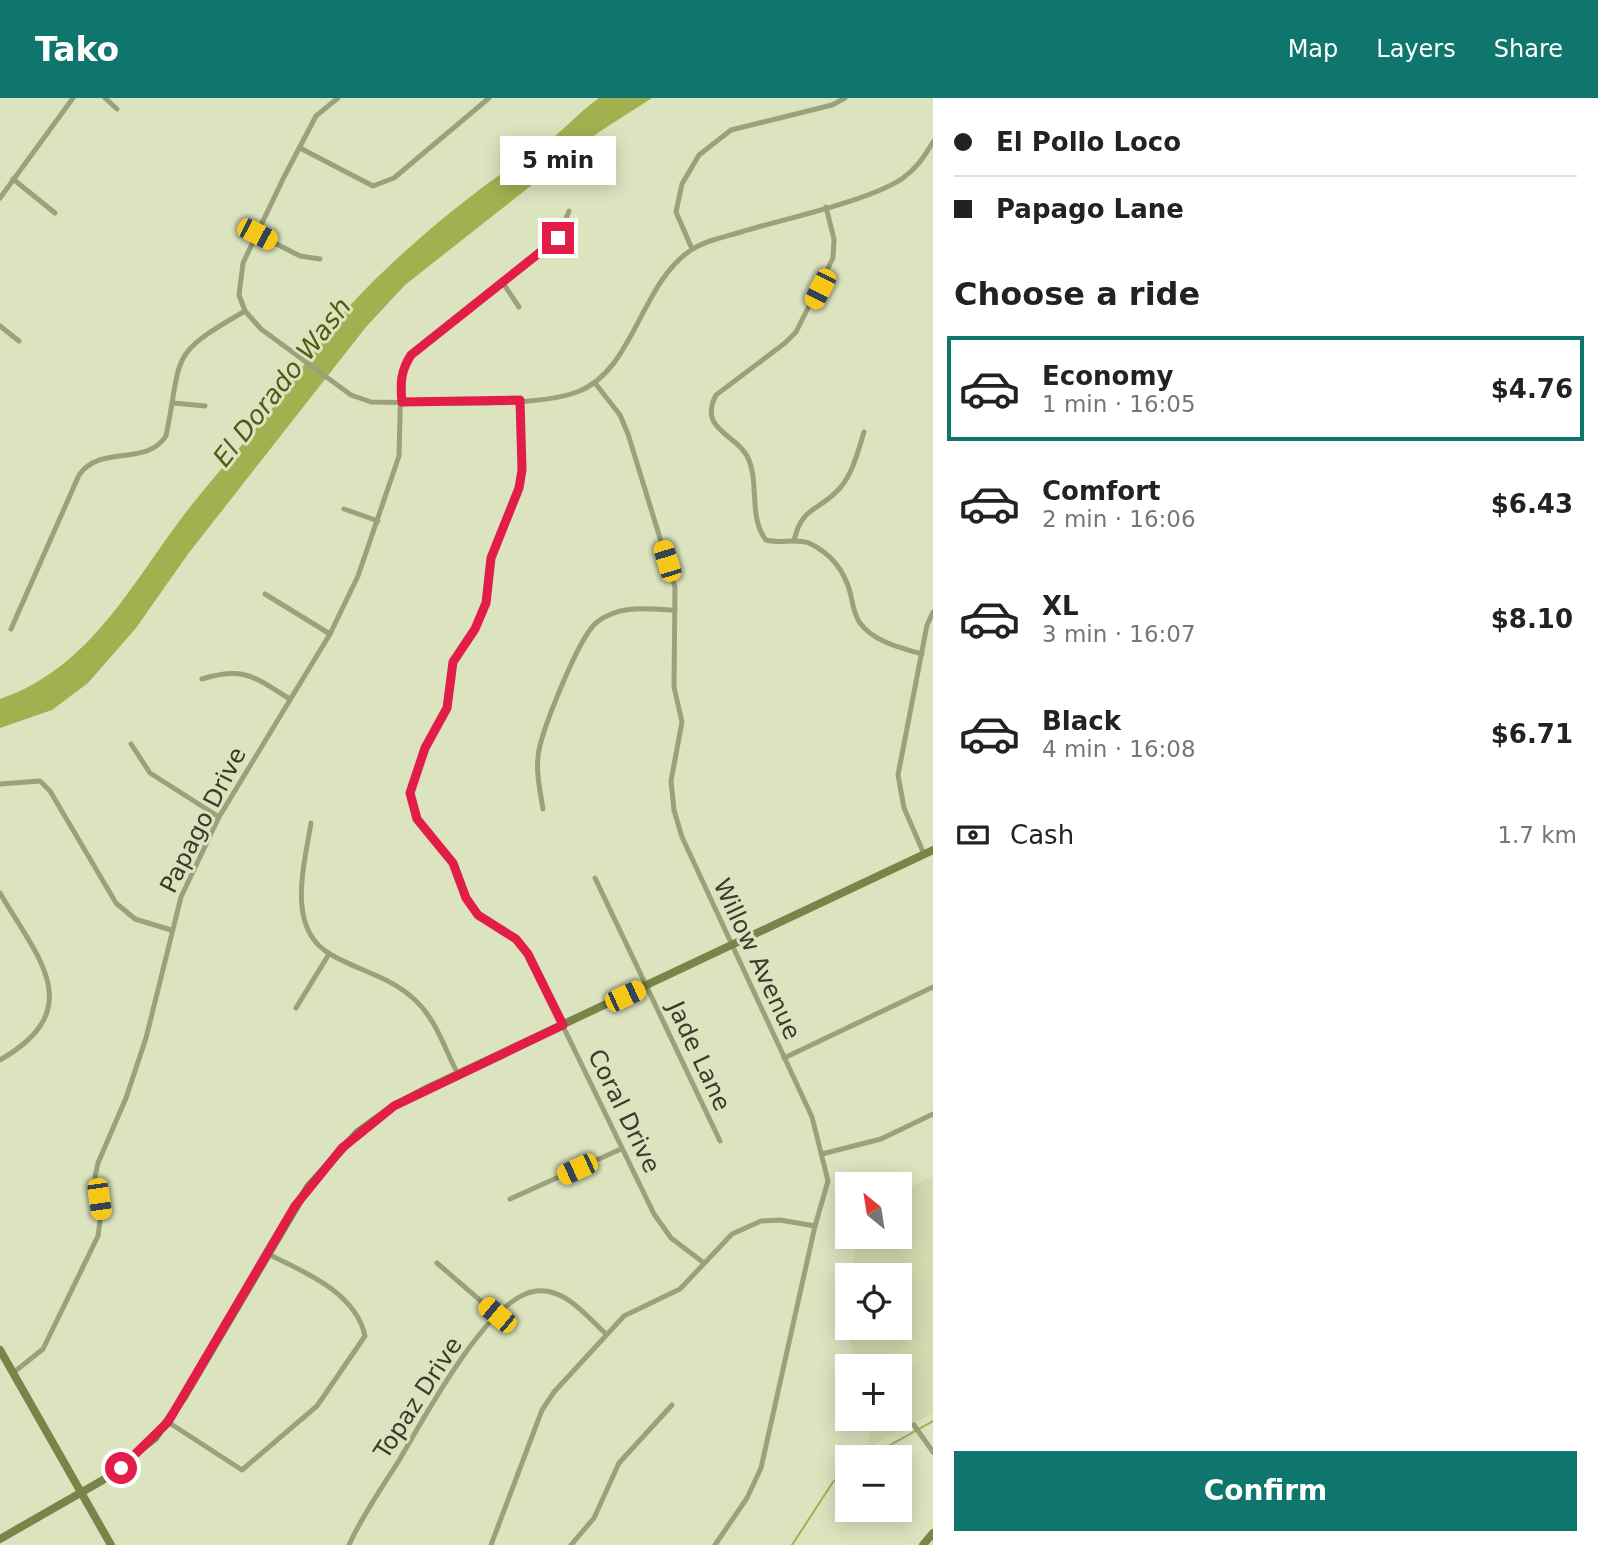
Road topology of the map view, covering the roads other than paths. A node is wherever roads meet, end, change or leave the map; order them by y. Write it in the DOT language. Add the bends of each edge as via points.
graph roads {
  1 [pos="74,98"];
  2 [pos="105,98"];
  3 [pos="338,98"];
  4 [pos="489,98"];
  5 [pos="845,98"];
  6 [pos="117,109"];
  7 [pos="933,142"];
  8 [pos="300,148"];
  9 [pos="13,179"];
  10 [pos="0,198"];
  11 [pos="825,207"];
  12 [pos="569,211"];
  13 [pos="55,213"];
  14 [pos="257,234"];
  15 [pos="692,249"];
  16 [pos="320,259"];
  17 [pos="503,283"];
  18 [pos="519,307"];
  19 [pos="245,311"];
  20 [pos="0,326"];
  21 [pos="19,341"];
  22 [pos="595,383"];
  23 [pos="520,400"];
  24 [pos="402,402"];
  25 [pos="173,403"];
  26 [pos="205,406"];
  27 [pos="864,432"];
  28 [pos="344,509"];
  29 [pos="378,521"];
  30 [pos="794,541"];
  31 [pos="265,594"];
  32 [pos="675,610"];
  33 [pos="933,612"];
  34 [pos="11,629"];
  35 [pos="330,634"];
  36 [pos="922,654"];
  37 [pos="202,679"];
  38 [pos="290,699"];
  39 [pos="131,744"];
  40 [pos="0,784"];
  41 [pos="543,809"];
  42 [pos="219,817"];
  43 [pos="311,823"];
  44 [pos="933,850"];
  45 [pos="924,854"];
  46 [pos="596,877"];
  47 [pos="0,893"];
  48 [pos="171,930"];
  49 [pos="732,945"];
  50 [pos="329,954"];
  51 [pos="646,986"];
  52 [pos="933,987"];
  53 [pos="296,1008"];
  54 [pos="563,1025"];
  55 [pos="784,1058"];
  56 [pos="0,1060"];
  57 [pos="458,1074"];
  58 [pos="933,1114"];
  59 [pos="720,1141"];
  60 [pos="621,1149"];
  61 [pos="822,1154"];
  62 [pos="510,1199"];
  63 [pos="815,1226"];
  64 [pos="268,1254"];
  65 [pos="704,1263"];
  66 [pos="437,1264"];
  67 [pos="497,1315"];
  68 [pos="606,1334"];
  69 [pos="0,1350"];
  70 [pos="13,1373"];
  71 [pos="672,1405"];
  72 [pos="168,1422"];
  73 [pos="914,1425"];
  74 [pos="933,1452"];
  75 [pos="84,1492"];
  76 [pos="933,1532"];
  77 [pos="0,1539"];
  78 [pos="111,1545"];
  79 [pos="349,1545"];
  80 [pos="491,1545"];
  81 [pos="571,1545"];
  82 [pos="715,1545"];
  83 [pos="923,1545"];
  1 -- 9 [label="street"];
  2 -- 6 [label="street"];
  3 -- 8 [label="street" via="316,116"];
  4 -- 8 [label="street" via="380,185 373,186"];
  5 -- 15 [label="street" via="731,130 698,155 682,184 676,212"];
  7 -- 11 [label="street" via="920,164 890,186"];
  8 -- 14 [label="street"];
  9 -- 10 [label="street"];
  9 -- 13 [label="street"];
  11 -- 15 [label="street"];
  11 -- 30 [label="street" via="834,239 833,258 796,332 725,386 712,402 716,426 748,458 762,535 774,542"];
  12 -- 17 [label="street, Papago Drive" via="558,238"];
  14 -- 16 [label="street" via="300,256"];
  14 -- 19 [label="street" via="238,281"];
  15 -- 22 [label="street" via="664,273 625,346"];
  17 -- 18 [label="street"];
  17 -- 24 [label="street, Papago Drive" via="411,355 401,375"];
  19 -- 24 [label="street" via="261,329 351,395 370,402"];
  19 -- 25 [label="street" via="186,350 175,376"];
  20 -- 21 [label="street"];
  22 -- 23 [label="street" via="561,397"];
  22 -- 32 [label="street, Willow Avenue" via="620,415 628,434 675,587"];
  23 -- 24 [label="street"];
  23 -- 54 [label="street, Coral Drive" via="519,488 491,558 486,603 453,662 447,708 425,748 410,793 417,819 453,863 466,898 478,915 516,939 528,954"];
  24 -- 29 [label="street, Papago Drive" via="399,456"];
  25 -- 26 [label="street"];
  25 -- 34 [label="street" via="166,436 158,447 87,463"];
  27 -- 30 [label="street" via="849,477 802,516"];
  28 -- 29 [label="street"];
  29 -- 35 [label="street, Papago Drive" via="347,603"];
  30 -- 36 [label="street" via="806,542 834,560 847,582 855,615 871,633"];
  31 -- 35 [label="street"];
  32 -- 41 [label="street" via="619,610 589,631 539,751"];
  32 -- 49 [label="street, Willow Avenue" via="674,687 682,722 671,781 674,810 681,837"];
  33 -- 36 [label="street"];
  35 -- 38 [label="street, Papago Drive"];
  36 -- 45 [label="street" via="898,775 904,808"];
  37 -- 38 [label="street" via="226,671 242,672"];
  38 -- 42 [label="street, Papago Drive"];
  39 -- 42 [label="street" via="150,773"];
  40 -- 48 [label="street" via="40,781 116,903 135,919"];
  42 -- 48 [label="street, Papago Drive" via="181,897"];
  43 -- 50 [label="street" via="302,910 308,930"];
  44 -- 45 [label="main road"];
  45 -- 49 [label="main road"];
  46 -- 51 [label="street, Jade Lane"];
  47 -- 56 [label="street" via="46,972 50,1010 21,1048"];
  48 -- 70 [label="street, Papago Drive" via="146,1038 98,1163 98,1236 43,1349"];
  49 -- 51 [label="main road"];
  49 -- 55 [label="street, Willow Avenue"];
  50 -- 53 [label="street"];
  50 -- 57 [label="street" via="378,974 415,1000 430,1016"];
  51 -- 54 [label="main road"];
  51 -- 59 [label="street, Jade Lane"];
  52 -- 55 [label="street"];
  54 -- 57 [label="main road"];
  54 -- 60 [label="street, Coral Drive"];
  55 -- 61 [label="street, Willow Avenue" via="812,1117"];
  57 -- 64 [label="main road" via="394,1106 358,1132 308,1187"];
  58 -- 61 [label="street" via="881,1139"];
  60 -- 62 [label="street"];
  60 -- 65 [label="street, Coral Drive" via="662,1227"];
  61 -- 63 [label="street, Willow Avenue" via="828,1181"];
  63 -- 65 [label="street" via="780,1220 746,1226 719,1245"];
  63 -- 82 [label="street, Willow Avenue" via="761,1468"];
  64 -- 72 [label="main road"];
  64 -- 72 [label="street" via="322,1281 361,1317 365,1336 317,1406 242,1469"];
  65 -- 68 [label="street" via="680,1289 634,1309"];
  66 -- 67 [label="street"];
  67 -- 68 [label="street, Topaz Drive" via="522,1295 549,1291 565,1297"];
  67 -- 79 [label="street, Topaz Drive" via="459,1361"];
  68 -- 80 [label="street" via="542,1410"];
  69 -- 70 [label="main road"];
  70 -- 75 [label="main road"];
  71 -- 81 [label="street" via="620,1463 594,1518"];
  72 -- 75 [label="main road" via="137,1454"];
  73 -- 74 [label="street"];
  75 -- 77 [label="main road"];
  75 -- 78 [label="main road"];
  76 -- 83 [label="main road"];
}
